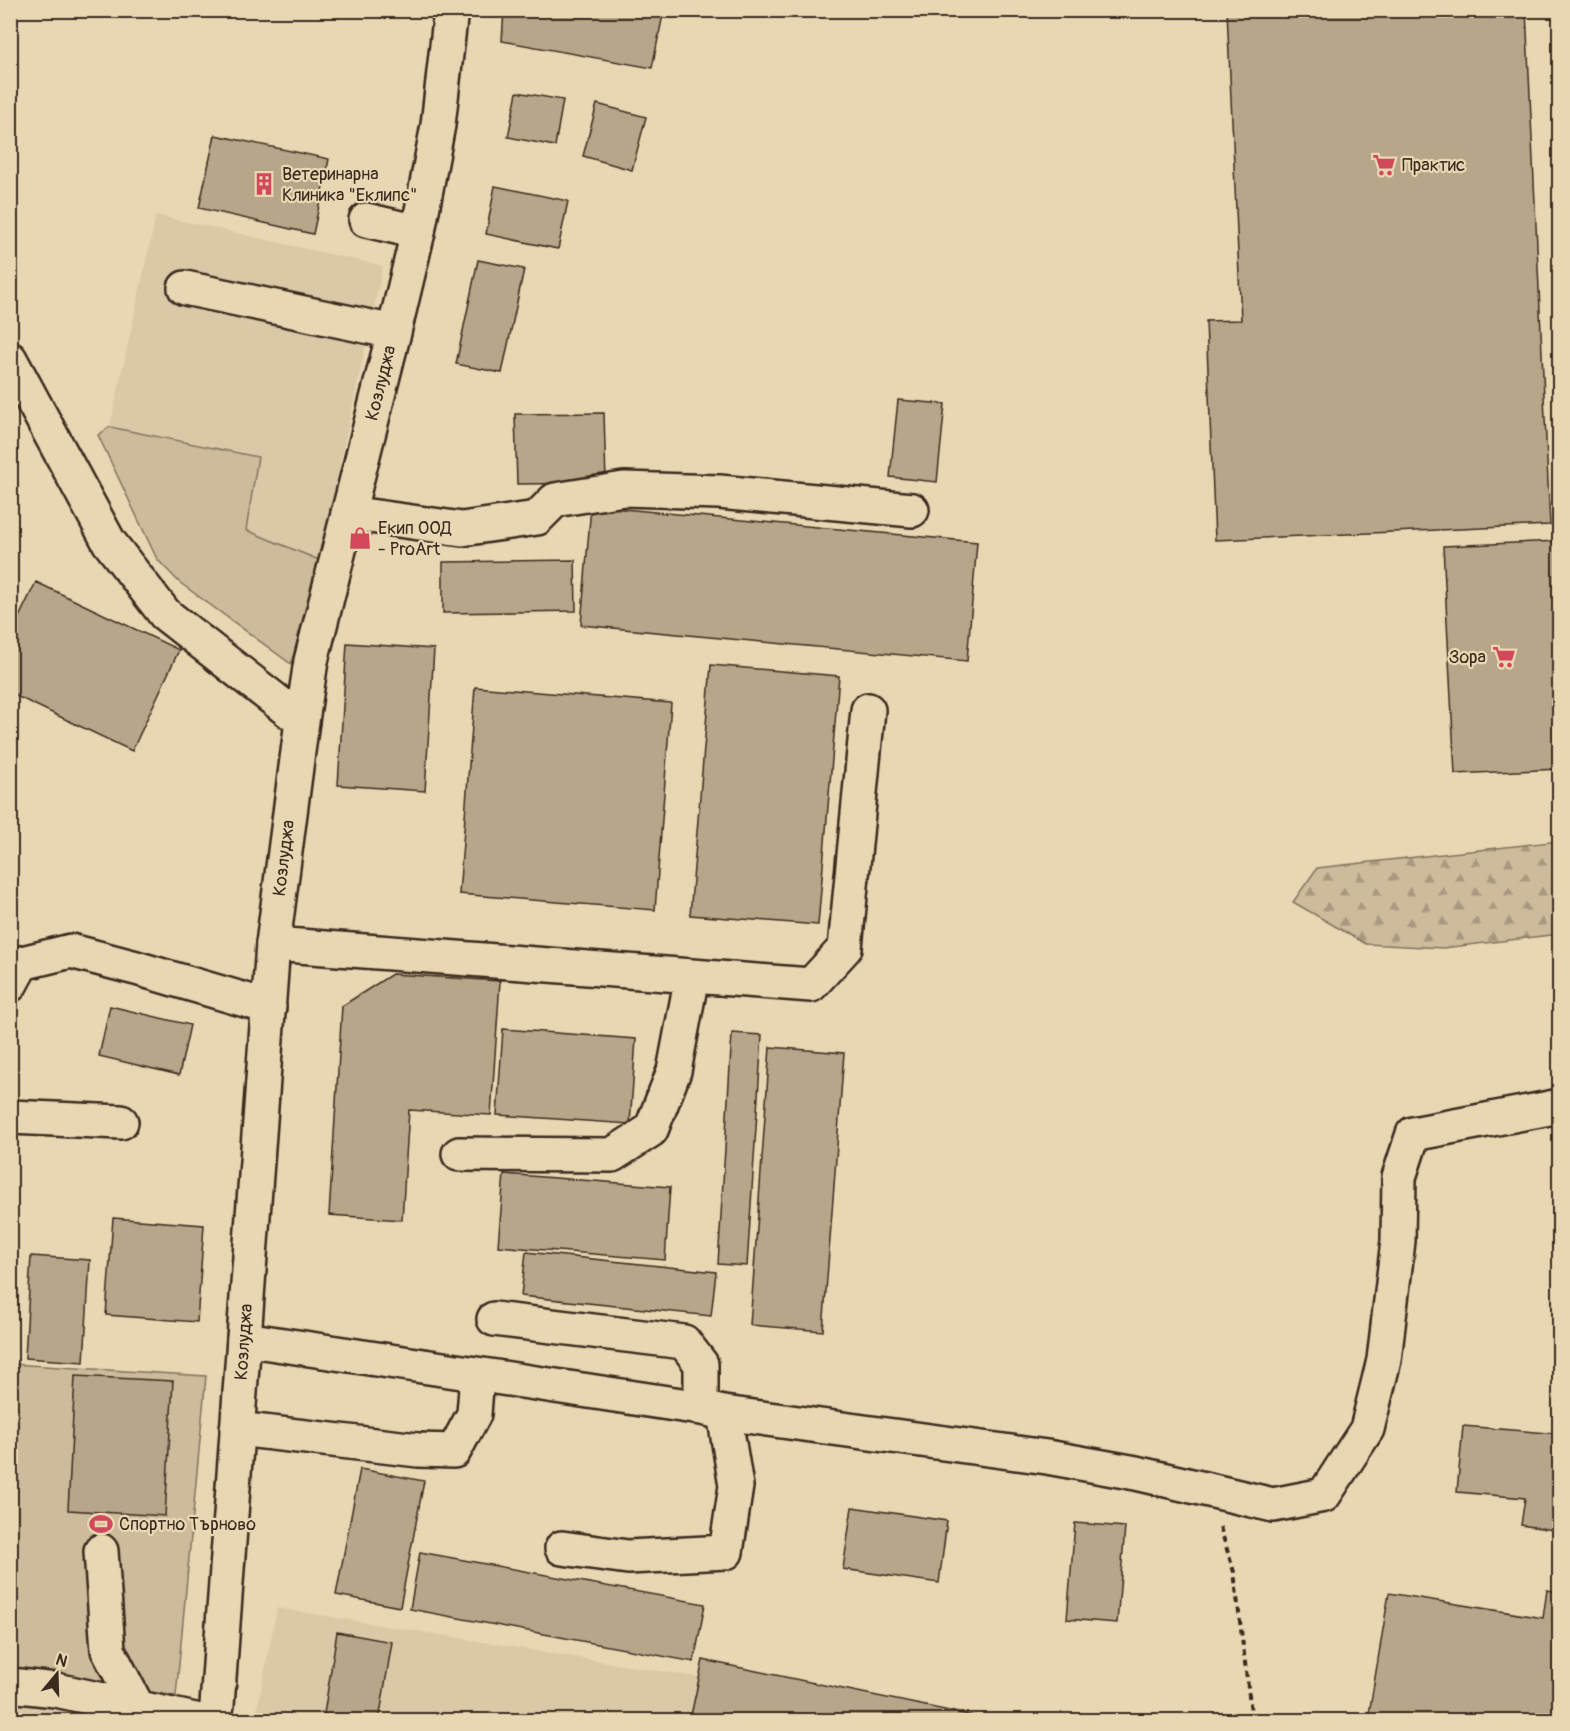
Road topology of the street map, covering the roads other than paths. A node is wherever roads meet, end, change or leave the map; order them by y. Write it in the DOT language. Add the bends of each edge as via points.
graph roads {
  1 [pos="451,10"];
  2 [pos="366,220"];
  3 [pos="418,232"];
  4 [pos="185,288"];
  5 [pos="394,332"];
  6 [pos="10,359"];
  7 [pos="912,510"];
  8 [pos="348,513"];
  9 [pos="868,710"];
  10 [pos="302,722"];
  11 [pos="273,944"];
  12 [pos="692,976"];
  13 [pos="10,985"];
  14 [pos="269,1007"];
  15 [pos="1560,1106"];
  16 [pos="10,1117"];
  17 [pos="121,1122"];
  18 [pos="459,1154"];
  19 [pos="494,1319"];
  20 [pos="244,1339"];
  21 [pos="477,1375"];
  22 [pos="712,1411"];
  23 [pos="237,1429"];
  24 [pos="562,1548"];
  25 [pos="101,1551"];
  26 [pos="10,1684"];
  27 [pos="138,1708"];
  28 [pos="195,1720"];
  29 [pos="214,1720"];
  1 -- 3 [label="main road, Козлуджа" via="438,125"];
  2 -- 3 [label="main road"];
  3 -- 5 [label="main road, Козлуджа"];
  4 -- 5 [label="main road"];
  5 -- 8 [label="main road, Козлуджа"];
  6 -- 10 [label="main road" via="110,542 165,614"];
  7 -- 8 [label="main road" via="718,492 624,489 555,500 537,518 462,530"];
  8 -- 10 [label="main road, Козлуджа" via="310,662"];
  9 -- 12 [label="main road" via="845,948 811,985"];
  10 -- 11 [label="main road, Козлуджа"];
  11 -- 12 [label="main road"];
  11 -- 14 [label="main road, Козлуджа"];
  12 -- 18 [label="main road" via="674,1071 651,1130 612,1155"];
  13 -- 14 [label="main road" via="22,963 71,951"];
  14 -- 20 [label="main road, Козлуджа"];
  15 -- 22 [label="main road" via="1413,1134 1399,1177 1398,1241 1384,1360 1366,1429 1324,1495 1273,1505 1047,1457"];
  16 -- 17 [label="main road"];
  19 -- 22 [label="main road" via="684,1342 701,1364"];
  20 -- 21 [label="main road"];
  20 -- 23 [label="main road, Козлуджа"];
  21 -- 22 [label="main road"];
  21 -- 23 [label="main road" via="474,1414 454,1451"];
  22 -- 24 [label="main road" via="736,1486 726,1552 628,1557"];
  23 -- 29 [label="main road, Козлуджа"];
  25 -- 27 [label="main road" via="108,1650"];
  26 -- 27 [label="main road"];
  27 -- 28 [label="main road"];
}
